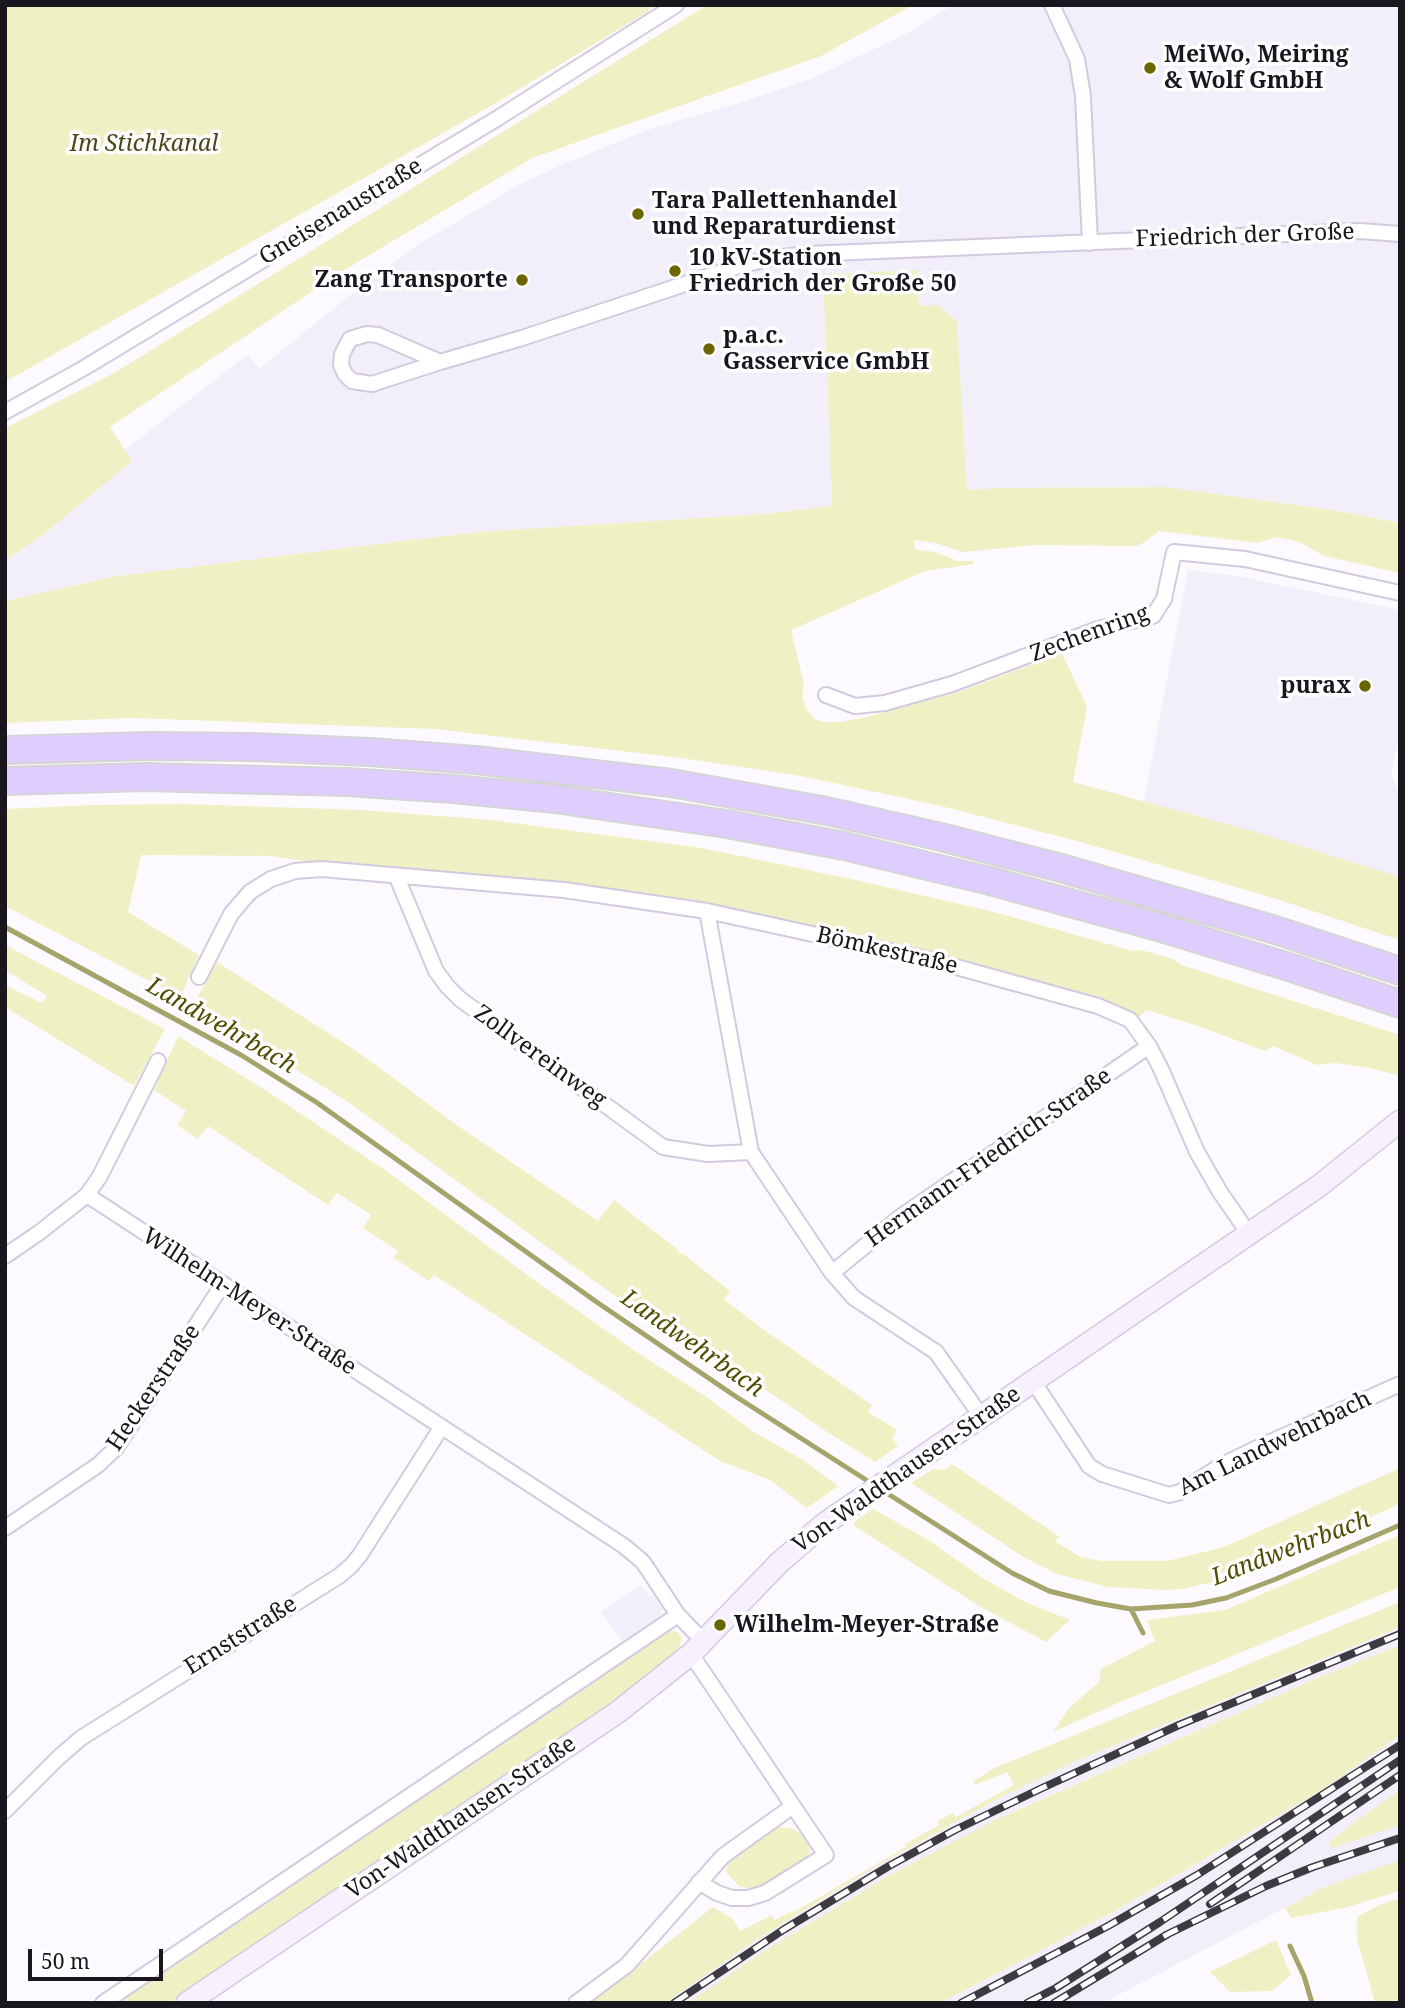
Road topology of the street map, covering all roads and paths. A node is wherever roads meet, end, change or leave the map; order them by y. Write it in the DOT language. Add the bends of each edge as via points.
graph roads {
  1 [pos="1052,5"];
  2 [pos="675,6"];
  3 [pos="1400,234"];
  4 [pos="1090,243"];
  5 [pos="440,362"];
  6 [pos="5,412"];
  7 [pos="1400,593"];
  8 [pos="827,695"];
  9 [pos="5,750"];
  10 [pos="5,781"];
  11 [pos="396,875"];
  12 [pos="707,911"];
  13 [pos="1400,971"];
  14 [pos="199,977"];
  15 [pos="1400,1004"];
  16 [pos="1149,1046"];
  17 [pos="158,1061"];
  18 [pos="1400,1121"];
  19 [pos="751,1152"];
  20 [pos="87,1195"];
  21 [pos="1249,1234"];
  22 [pos="5,1256"];
  23 [pos="832,1273"];
  24 [pos="223,1284"];
  25 [pos="1033,1381"];
  26 [pos="1400,1384"];
  27 [pos="981,1416"];
  28 [pos="441,1428"];
  29 [pos="5,1528"];
  30 [pos="678,1615"];
  31 [pos="697,1648"];
  32 [pos="793,1806"];
  33 [pos="5,1811"];
  34 [pos="699,1882"];
  35 [pos="103,2003"];
  36 [pos="187,2003"];
  37 [pos="576,2003"];
  1 -- 4 [label="street" via="1077,59 1083,96"];
  2 -- 6 [label="street, Gneisenaustraße" via="474,132"];
  3 -- 4 [label="street, Friedrich der Große" via="1360,231"];
  4 -- 5 [label="street, Friedrich der Große" via="851,251 767,259"];
  5 -- 5 [label="street, Friedrich der Große" via="366,334 350,339 341,365 352,381 372,384"];
  7 -- 8 [label="street, Zechenring" via="1245,559 1174,552 1164,599 1158,611 1143,620 1098,629 952,684 885,703 855,706"];
  9 -- 13 [label="highway" via="161,746 370,751 671,783 954,840 1272,929"];
  10 -- 15 [label="highway" via="144,777 347,782 530,797 714,822 844,846 990,881 1171,931"];
  11 -- 12 [label="street, Bömkestraße" via="564,890"];
  11 -- 14 [label="street, Bömkestraße" via="322,869 271,879 250,892 231,914"];
  11 -- 19 [label="street, Zollvereinweg" via="436,971 460,999 663,1147 708,1154"];
  12 -- 16 [label="street, Bömkestraße" via="927,959 1098,1006 1129,1020"];
  12 -- 19 [label="street"];
  16 -- 21 [label="street, Bömkestraße" via="1197,1152"];
  16 -- 23 [label="street, Hermann-Friedrich-Straße" via="899,1219"];
  17 -- 20 [label="street"];
  18 -- 21 [label="street, Von-Waldthausen-Straße" via="1319,1186"];
  19 -- 23 [label="street"];
  20 -- 22 [label="street"];
  20 -- 24 [label="street, Wilhelm-Meyer-Straße"];
  21 -- 25 [label="street, Von-Waldthausen-Straße"];
  23 -- 27 [label="street" via="854,1297 936,1352"];
  24 -- 28 [label="street, Wilhelm-Meyer-Straße"];
  24 -- 29 [label="street, Heckerstraße" via="116,1448"];
  25 -- 26 [label="street, Am Landwehrbach" via="1089,1466 1169,1495 1232,1460"];
  25 -- 27 [label="street, Von-Waldthausen-Straße"];
  27 -- 31 [label="street, Von-Waldthausen-Straße" via="802,1542"];
  28 -- 30 [label="street, Wilhelm-Meyer-Straße" via="632,1552"];
  28 -- 33 [label="street, Ernststraße" via="351,1566 81,1738"];
  30 -- 31 [label="street, Wilhelm-Meyer-Straße"];
  30 -- 35 [label="street, Von-Waldthausen-Straße"];
  31 -- 32 [label="street, Wilhelm-Meyer-Straße"];
  31 -- 36 [label="street, Von-Waldthausen-Straße" via="618,1712"];
  32 -- 34 [label="street" via="723,1856"];
  32 -- 34 [label="street, Wilhelm-Meyer-Straße" via="826,1855 765,1893 748,1898 717,1894"];
  34 -- 37 [label="street" via="627,1965"];
}
